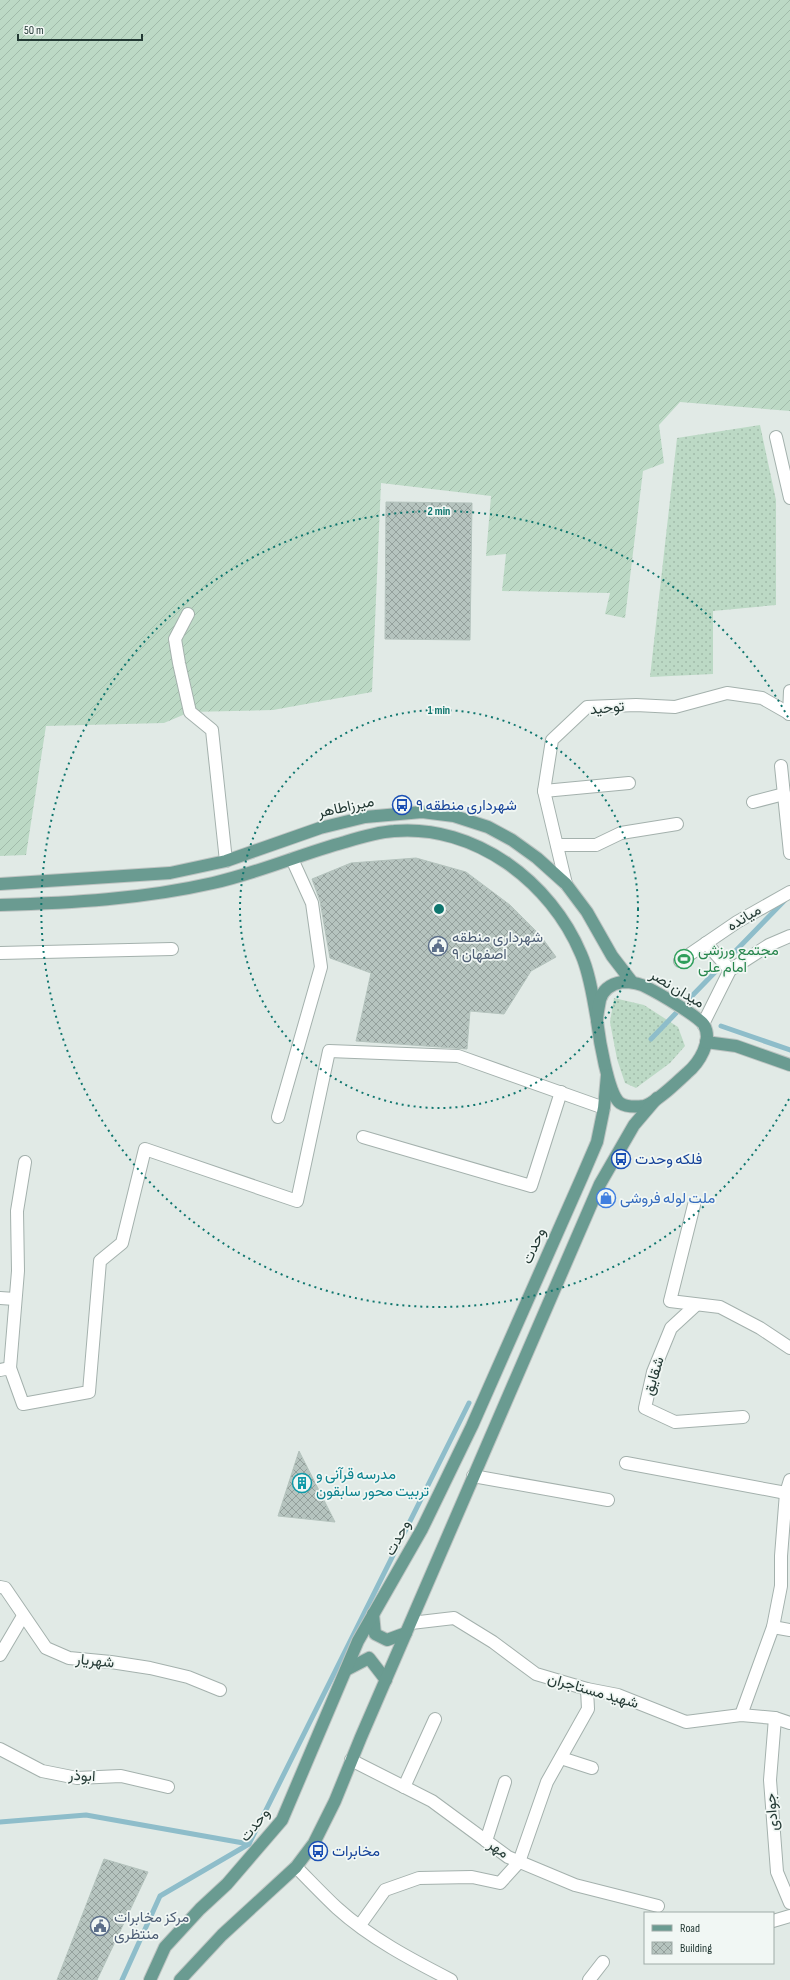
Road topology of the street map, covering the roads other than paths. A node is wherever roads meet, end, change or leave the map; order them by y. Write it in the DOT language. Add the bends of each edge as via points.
graph roads {
  1 [pos="776,437"];
  2 [pos="790,498"];
  3 [pos="188,614"];
  4 [pos="790,691"];
  5 [pos="789,714"];
  6 [pos="781,766"];
  7 [pos="629,783"];
  8 [pos="544,791"];
  9 [pos="784,794"];
  10 [pos="753,802"];
  11 [pos="788,811"];
  12 [pos="677,824"];
  13 [pos="557,845"];
  14 [pos="790,853"];
  15 [pos="292,859"];
  16 [pos="226,861"];
  17 [pos="0,884"];
  18 [pos="566,884"];
  19 [pos="790,892"];
  20 [pos="0,905"];
  21 [pos="790,936"];
  22 [pos="706,943"];
  23 [pos="172,949"];
  24 [pos="0,953"];
  25 [pos="680,961"];
  26 [pos="729,969"];
  27 [pos="632,982"];
  28 [pos="597,1020"];
  29 [pos="703,1024"];
  30 [pos="706,1042"];
  31 [pos="790,1065"];
  32 [pos="607,1075"];
  33 [pos="561,1092"];
  34 [pos="657,1098"];
  35 [pos="604,1108"];
  36 [pos="278,1117"];
  37 [pos="363,1137"];
  38 [pos="24,1162"];
  39 [pos="694,1205"];
  40 [pos="0,1298"];
  41 [pos="15,1298"];
  42 [pos="696,1305"];
  43 [pos="790,1348"];
  44 [pos="5,1369"];
  45 [pos="742,1417"];
  46 [pos="626,1463"];
  47 [pos="473,1476"];
  48 [pos="790,1480"];
  49 [pos="786,1493"];
  50 [pos="608,1500"];
  51 [pos="0,1587"];
  52 [pos="373,1614"];
  53 [pos="23,1616"];
  54 [pos="773,1627"];
  55 [pos="408,1628"];
  56 [pos="790,1630"];
  57 [pos="0,1655"];
  58 [pos="346,1670"];
  59 [pos="386,1680"];
  60 [pos="587,1689"];
  61 [pos="220,1690"];
  62 [pos="741,1715"];
  63 [pos="775,1718"];
  64 [pos="435,1719"];
  65 [pos="790,1723"];
  66 [pos="0,1749"];
  67 [pos="561,1758"];
  68 [pos="351,1760"];
  69 [pos="592,1768"];
  70 [pos="505,1782"];
  71 [pos="168,1787"];
  72 [pos="404,1787"];
  73 [pos="486,1841"];
  74 [pos="519,1862"];
  75 [pos="296,1867"];
  76 [pos="790,1904"];
  77 [pos="658,1906"];
  78 [pos="790,1916"];
  79 [pos="774,1921"];
  80 [pos="360,1925"];
  81 [pos="603,1962"];
  82 [pos="150,1980"];
  83 [pos="180,1980"];
  84 [pos="451,1980"];
  85 [pos="589,1980"];
  1 -- 2 [label="street"];
  3 -- 16 [label="street" via="175,639 190,712 212,730"];
  4 -- 5 [label="street"];
  5 -- 8 [label="street, توحید" via="762,698 727,693 675,707 587,707 552,740"];
  6 -- 9 [label="street"];
  7 -- 8 [label="street"];
  8 -- 13 [label="street, توحید"];
  9 -- 10 [label="street"];
  9 -- 11 [label="street"];
  11 -- 14 [label="street"];
  12 -- 13 [label="street" via="621,833 596,845"];
  13 -- 18 [label="street, توحید"];
  15 -- 20 [label="main road" via="254,873 178,891"];
  15 -- 28 [label="main road" via="337,844 394,830 444,835 481,848 531,881 569,929 582,955"];
  15 -- 36 [label="street" via="312,903 321,967"];
  16 -- 17 [label="main road, میرزاطاهر" via="170,873"];
  16 -- 18 [label="main road, میرزاطاهر" via="320,828 365,817 422,812 454,816 488,827 537,858"];
  18 -- 27 [label="main road, میرزاطاهر" via="587,912 612,956"];
  19 -- 22 [label="street, میانده"];
  21 -- 26 [label="street" via="769,945"];
  22 -- 25 [label="street, میانده"];
  22 -- 26 [label="street"];
  23 -- 24 [label="street"];
  26 -- 29 [label="street"];
  27 -- 28 [label="main road, میدان نصر" via="612,984 605,990 600,1000"];
  27 -- 29 [label="main road, میدان نصر" via="648,987"];
  28 -- 32 [label="main road, میدان نصر"];
  29 -- 30 [label="main road, میدان نصر"];
  30 -- 31 [label="main road" via="736,1046"];
  30 -- 34 [label="main road, میدان نصر" via="703,1053 693,1068"];
  32 -- 34 [label="main road, میدان نصر" via="619,1102 632,1107 645,1106"];
  32 -- 35 [label="main road, وحدت"];
  33 -- 35 [label="street"];
  33 -- 37 [label="street" via="531,1186"];
  33 -- 44 [label="street" via="458,1056 330,1051 297,1201 145,1148 122,1243 100,1260 89,1392 23,1404"];
  34 -- 47 [label="main road" via="634,1125 600,1184"];
  35 -- 52 [label="main road, وحدت" via="597,1142 472,1426 422,1528"];
  38 -- 41 [label="street" via="17,1211 18,1271"];
  39 -- 42 [label="street" via="670,1301"];
  40 -- 41 [label="street"];
  41 -- 44 [label="street"];
  42 -- 43 [label="street" via="720,1307 760,1328"];
  42 -- 45 [label="street, شقایق" via="671,1328 653,1372 645,1408 675,1422"];
  46 -- 49 [label="street"];
  47 -- 50 [label="street"];
  47 -- 55 [label="main road"];
  48 -- 49 [label="street"];
  49 -- 54 [label="street" via="781,1586"];
  51 -- 53 [label="street, شهریار" via="6,1588"];
  52 -- 55 [label="main road" via="375,1634 387,1640"];
  52 -- 58 [label="main road, وحدت"];
  53 -- 57 [label="street"];
  53 -- 61 [label="street, شهریار" via="46,1648 69,1658 150,1668 188,1677"];
  54 -- 56 [label="street"];
  54 -- 62 [label="street"];
  55 -- 59 [label="main road"];
  55 -- 60 [label="street, شهید مستاجران" via="454,1618 494,1642 536,1674"];
  58 -- 59 [label="main road" via="369,1658"];
  58 -- 82 [label="main road, وحدت" via="282,1820 227,1884 165,1947"];
  59 -- 68 [label="main road"];
  60 -- 62 [label="street, شهید مستاجران" via="618,1695 686,1722"];
  60 -- 67 [label="street" via="588,1709"];
  62 -- 63 [label="street, شهید مستاجران"];
  63 -- 65 [label="street, شهید مستاجران"];
  63 -- 76 [label="street, جوادی" via="770,1780 777,1872"];
  64 -- 72 [label="street"];
  66 -- 71 [label="street, ابوذر" via="42,1771 77,1778 121,1776"];
  67 -- 69 [label="street"];
  67 -- 74 [label="street" via="547,1782"];
  68 -- 72 [label="street, مهر"];
  68 -- 75 [label="main road" via="325,1823"];
  70 -- 73 [label="street"];
  72 -- 73 [label="street, مهر" via="432,1801"];
  73 -- 74 [label="street, مهر"];
  74 -- 77 [label="street, مهر" via="576,1885"];
  74 -- 80 [label="street" via="500,1883 472,1877 419,1878 385,1890"];
  75 -- 80 [label="street" via="338,1909"];
  75 -- 83 [label="main road" via="222,1935"];
  78 -- 79 [label="street"];
  80 -- 84 [label="street" via="388,1945"];
  81 -- 85 [label="street"];
}
